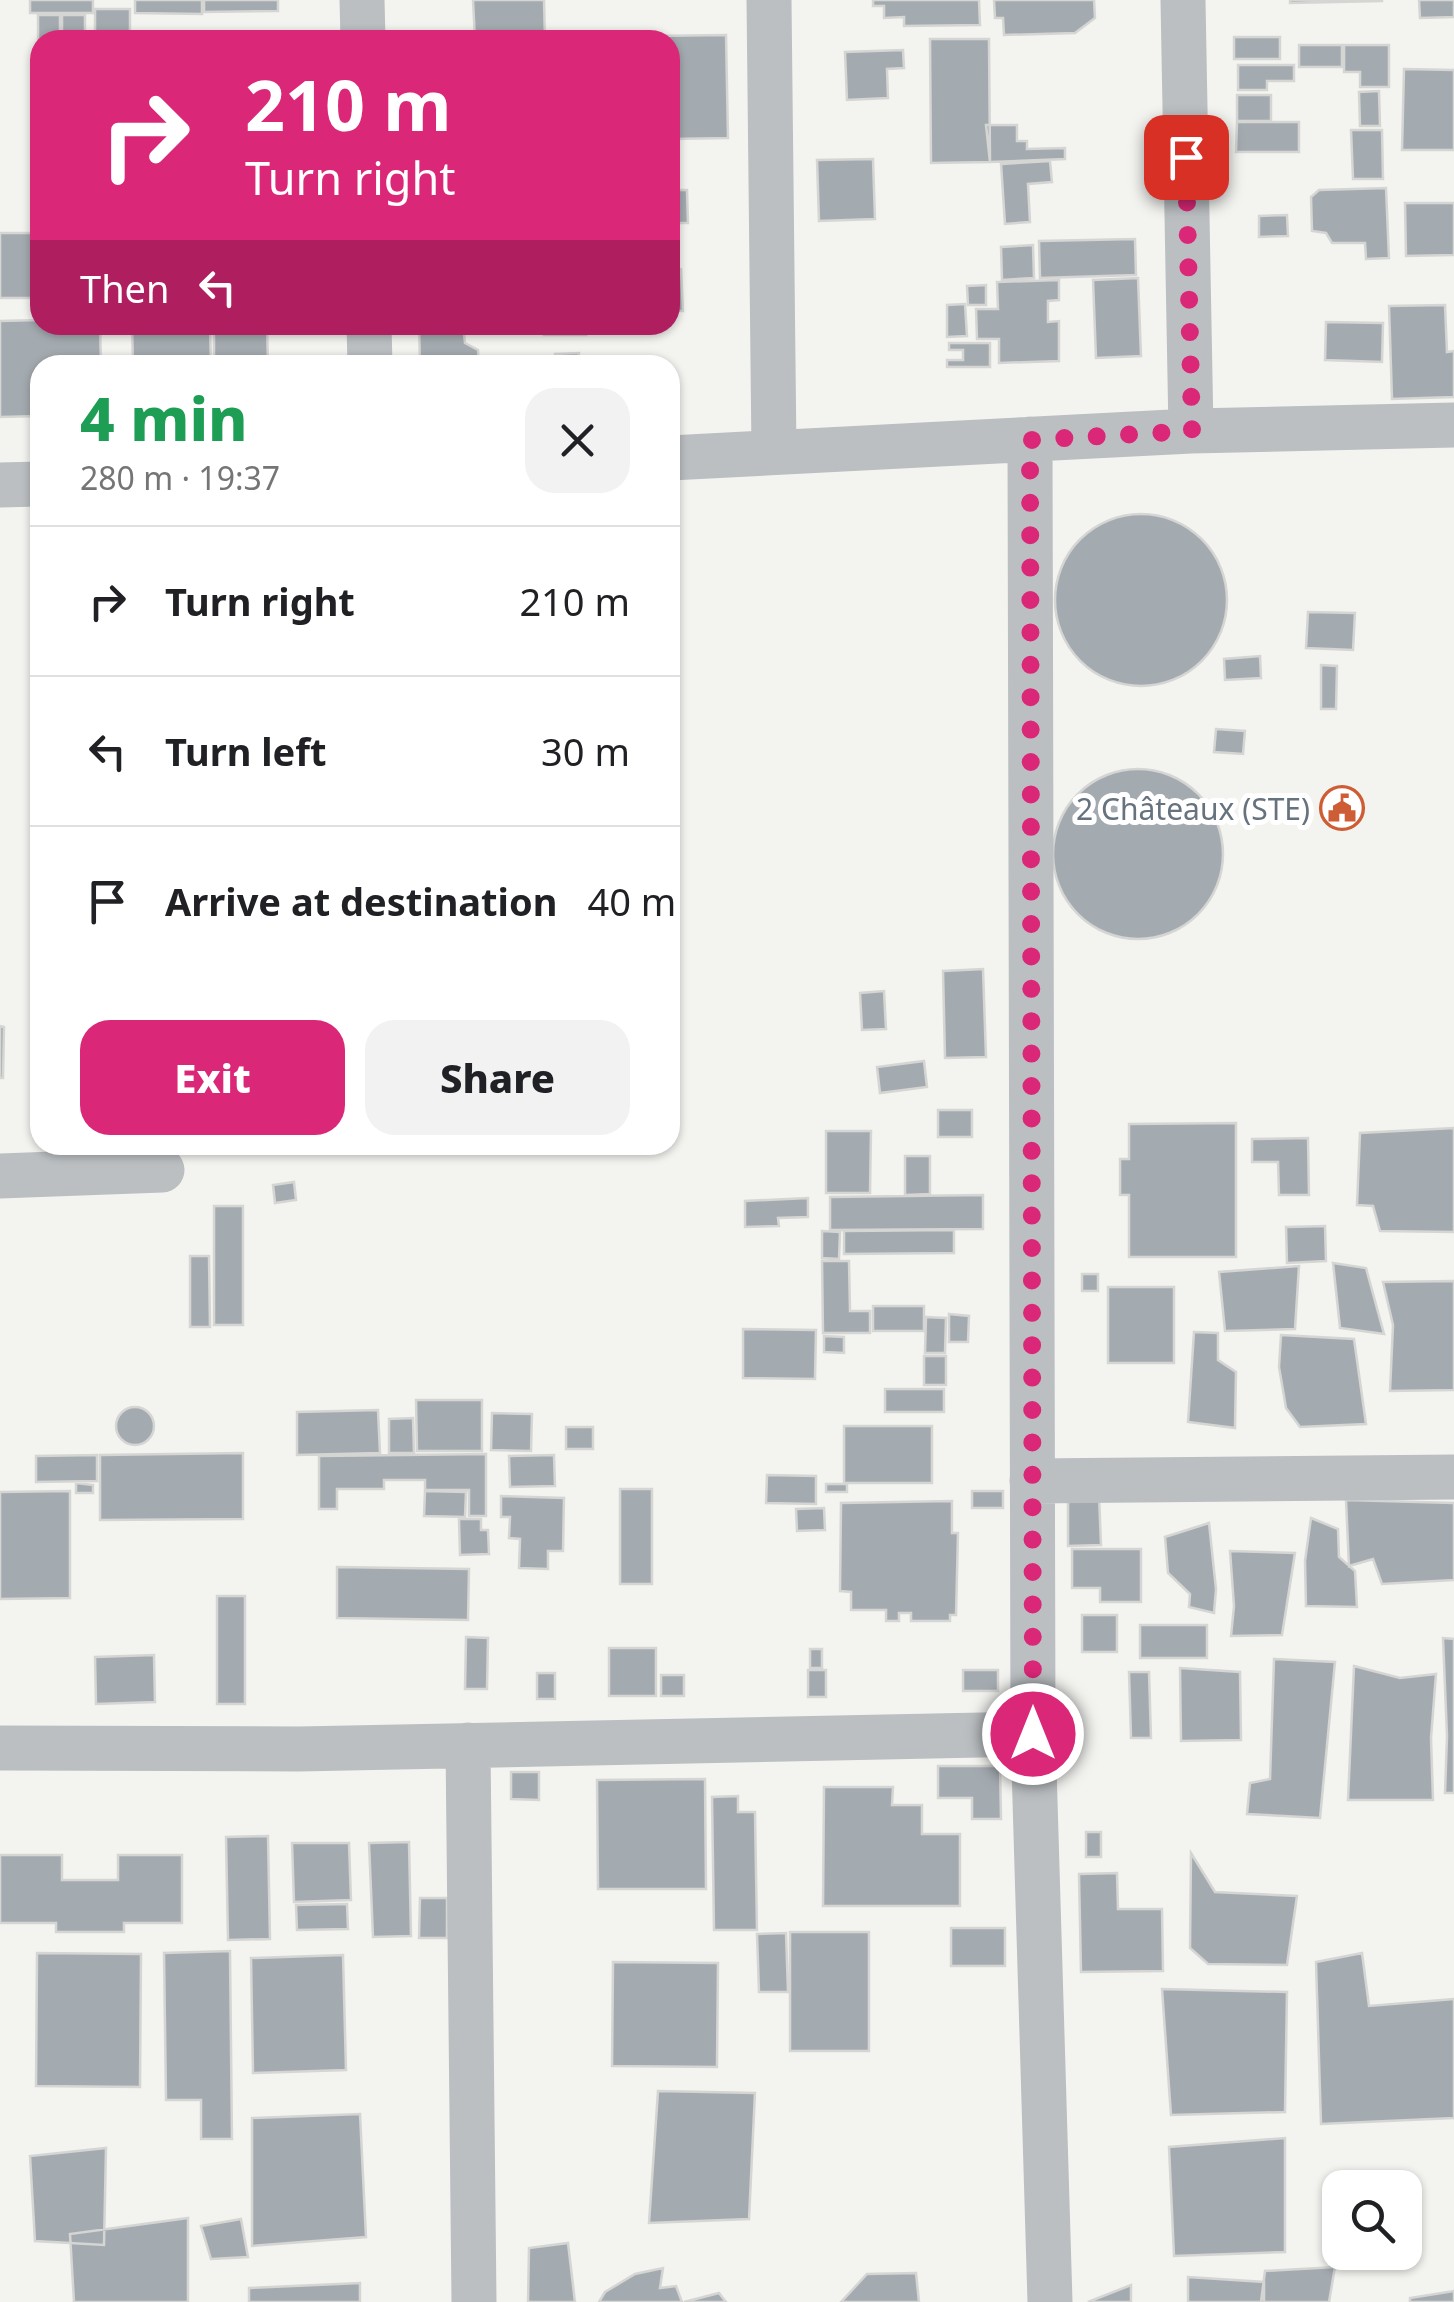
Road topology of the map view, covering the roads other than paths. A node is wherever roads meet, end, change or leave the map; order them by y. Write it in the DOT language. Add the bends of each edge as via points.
graph roads {
  1 [pos="362,0"];
  2 [pos="769,0"];
  3 [pos="1183,0"];
  4 [pos="363,30"];
  5 [pos="1454,425"];
  6 [pos="1192,431"];
  7 [pos="1030,440"];
  8 [pos="774,452"];
  9 [pos="680,457"];
  10 [pos="30,484"];
  11 [pos="0,485"];
  12 [pos="162,1170"];
  13 [pos="0,1176"];
  14 [pos="1454,1477"];
  15 [pos="1032,1480"];
  16 [pos="1033,1734"];
  17 [pos="468,1744"];
  18 [pos="0,1748"];
  19 [pos="474,2302"];
  20 [pos="1050,2302"];
  1 -- 4 [label="street"];
  2 -- 8 [label="street"];
  3 -- 6 [label="street"];
  5 -- 6 [label="street"];
  6 -- 7 [label="street"];
  7 -- 8 [label="street"];
  7 -- 15 [label="street"];
  8 -- 9 [label="street"];
  10 -- 11 [label="street"];
  12 -- 13 [label="street"];
  14 -- 15 [label="street"];
  15 -- 16 [label="street"];
  16 -- 17 [label="street"];
  16 -- 20 [label="street"];
  17 -- 18 [label="street"];
  17 -- 19 [label="street"];
}
